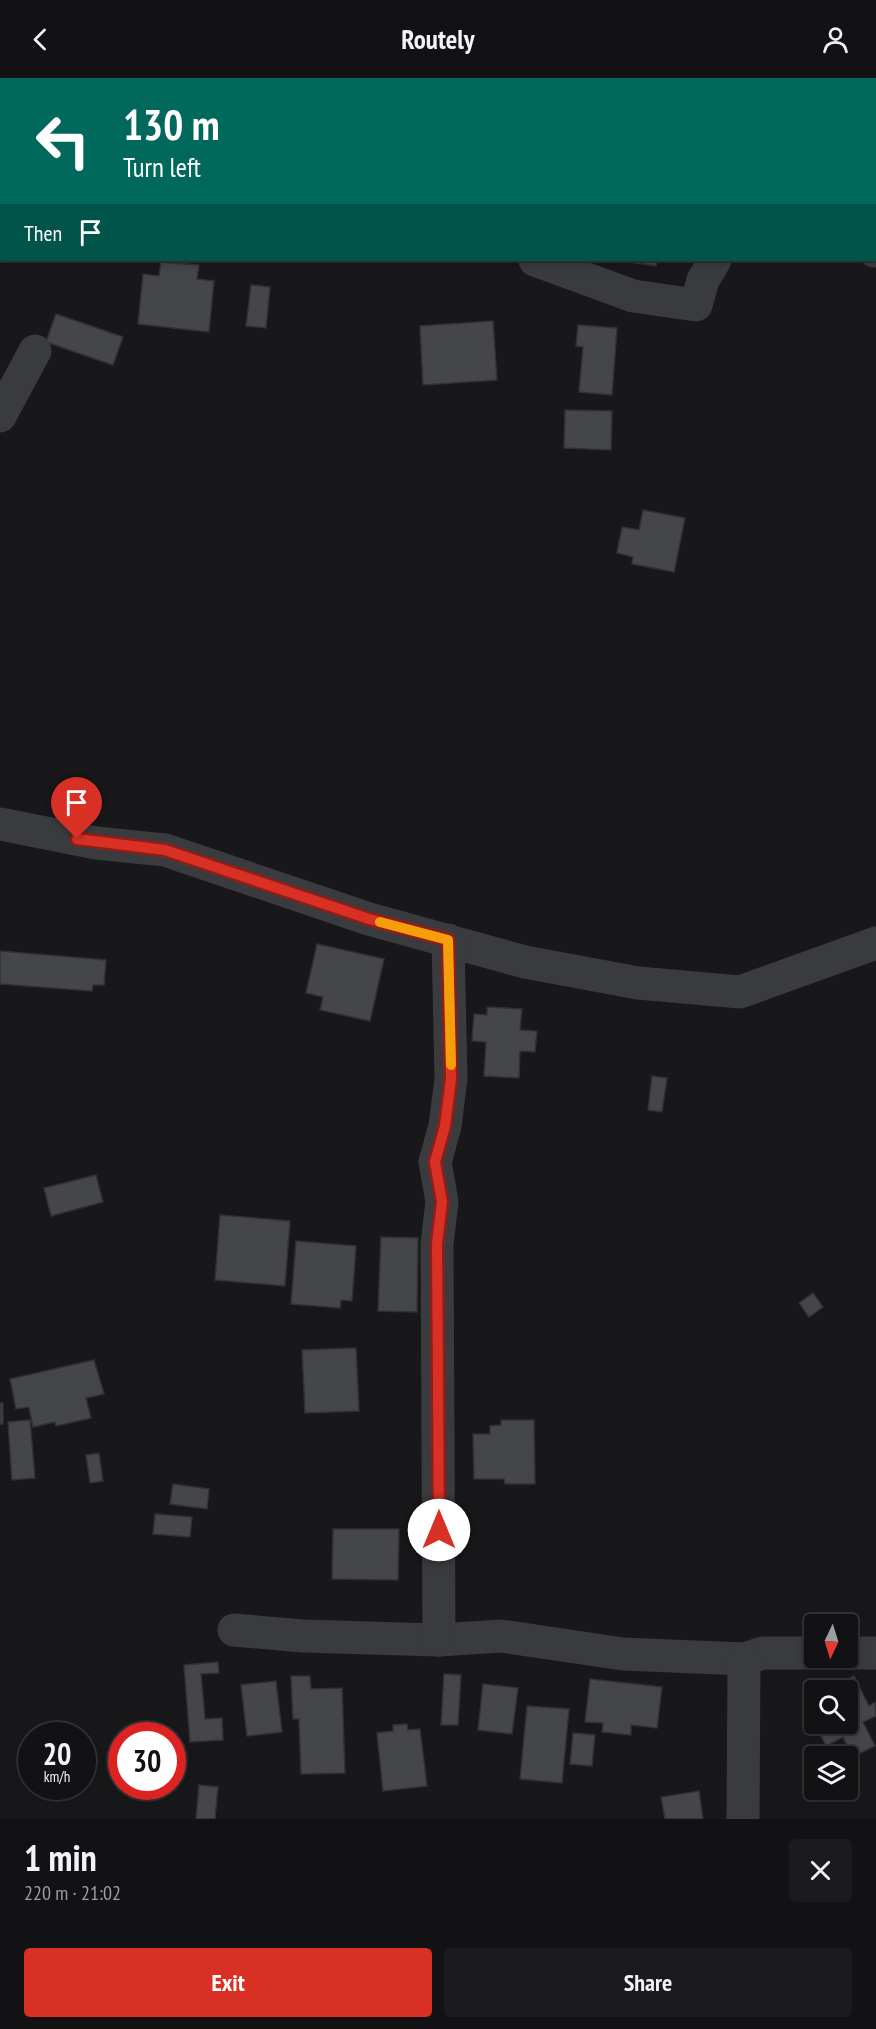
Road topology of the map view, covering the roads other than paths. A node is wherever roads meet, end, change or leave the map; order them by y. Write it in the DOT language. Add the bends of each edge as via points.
graph roads {
  1 [pos="538,261"];
  2 [pos="714,261"];
  3 [pos="35,351"];
  4 [pos="0,416"];
  5 [pos="0,824"];
  6 [pos="448,940"];
  7 [pos="876,943"];
  8 [pos="234,1630"];
  9 [pos="439,1641"];
  10 [pos="804,1653"];
  11 [pos="858,1653"];
  12 [pos="876,1653"];
  13 [pos="744,1659"];
  14 [pos="742,1819"];
  1 -- 2 [label="street" via="633,296 696,305 703,280"];
  3 -- 4 [label="street"];
  5 -- 6 [label="street" via="96,843 165,850 369,919"];
  6 -- 7 [label="street" via="525,962 638,983 740,992"];
  6 -- 9 [label="street" via="451,1079 445,1126 435,1162 442,1202 437,1244"];
  8 -- 9 [label="street"];
  9 -- 13 [label="street" via="501,1636 624,1654"];
  10 -- 13 [label="street" via="763,1653"];
  11 -- 12 [label="street"];
  13 -- 14 [label="street"];
}
